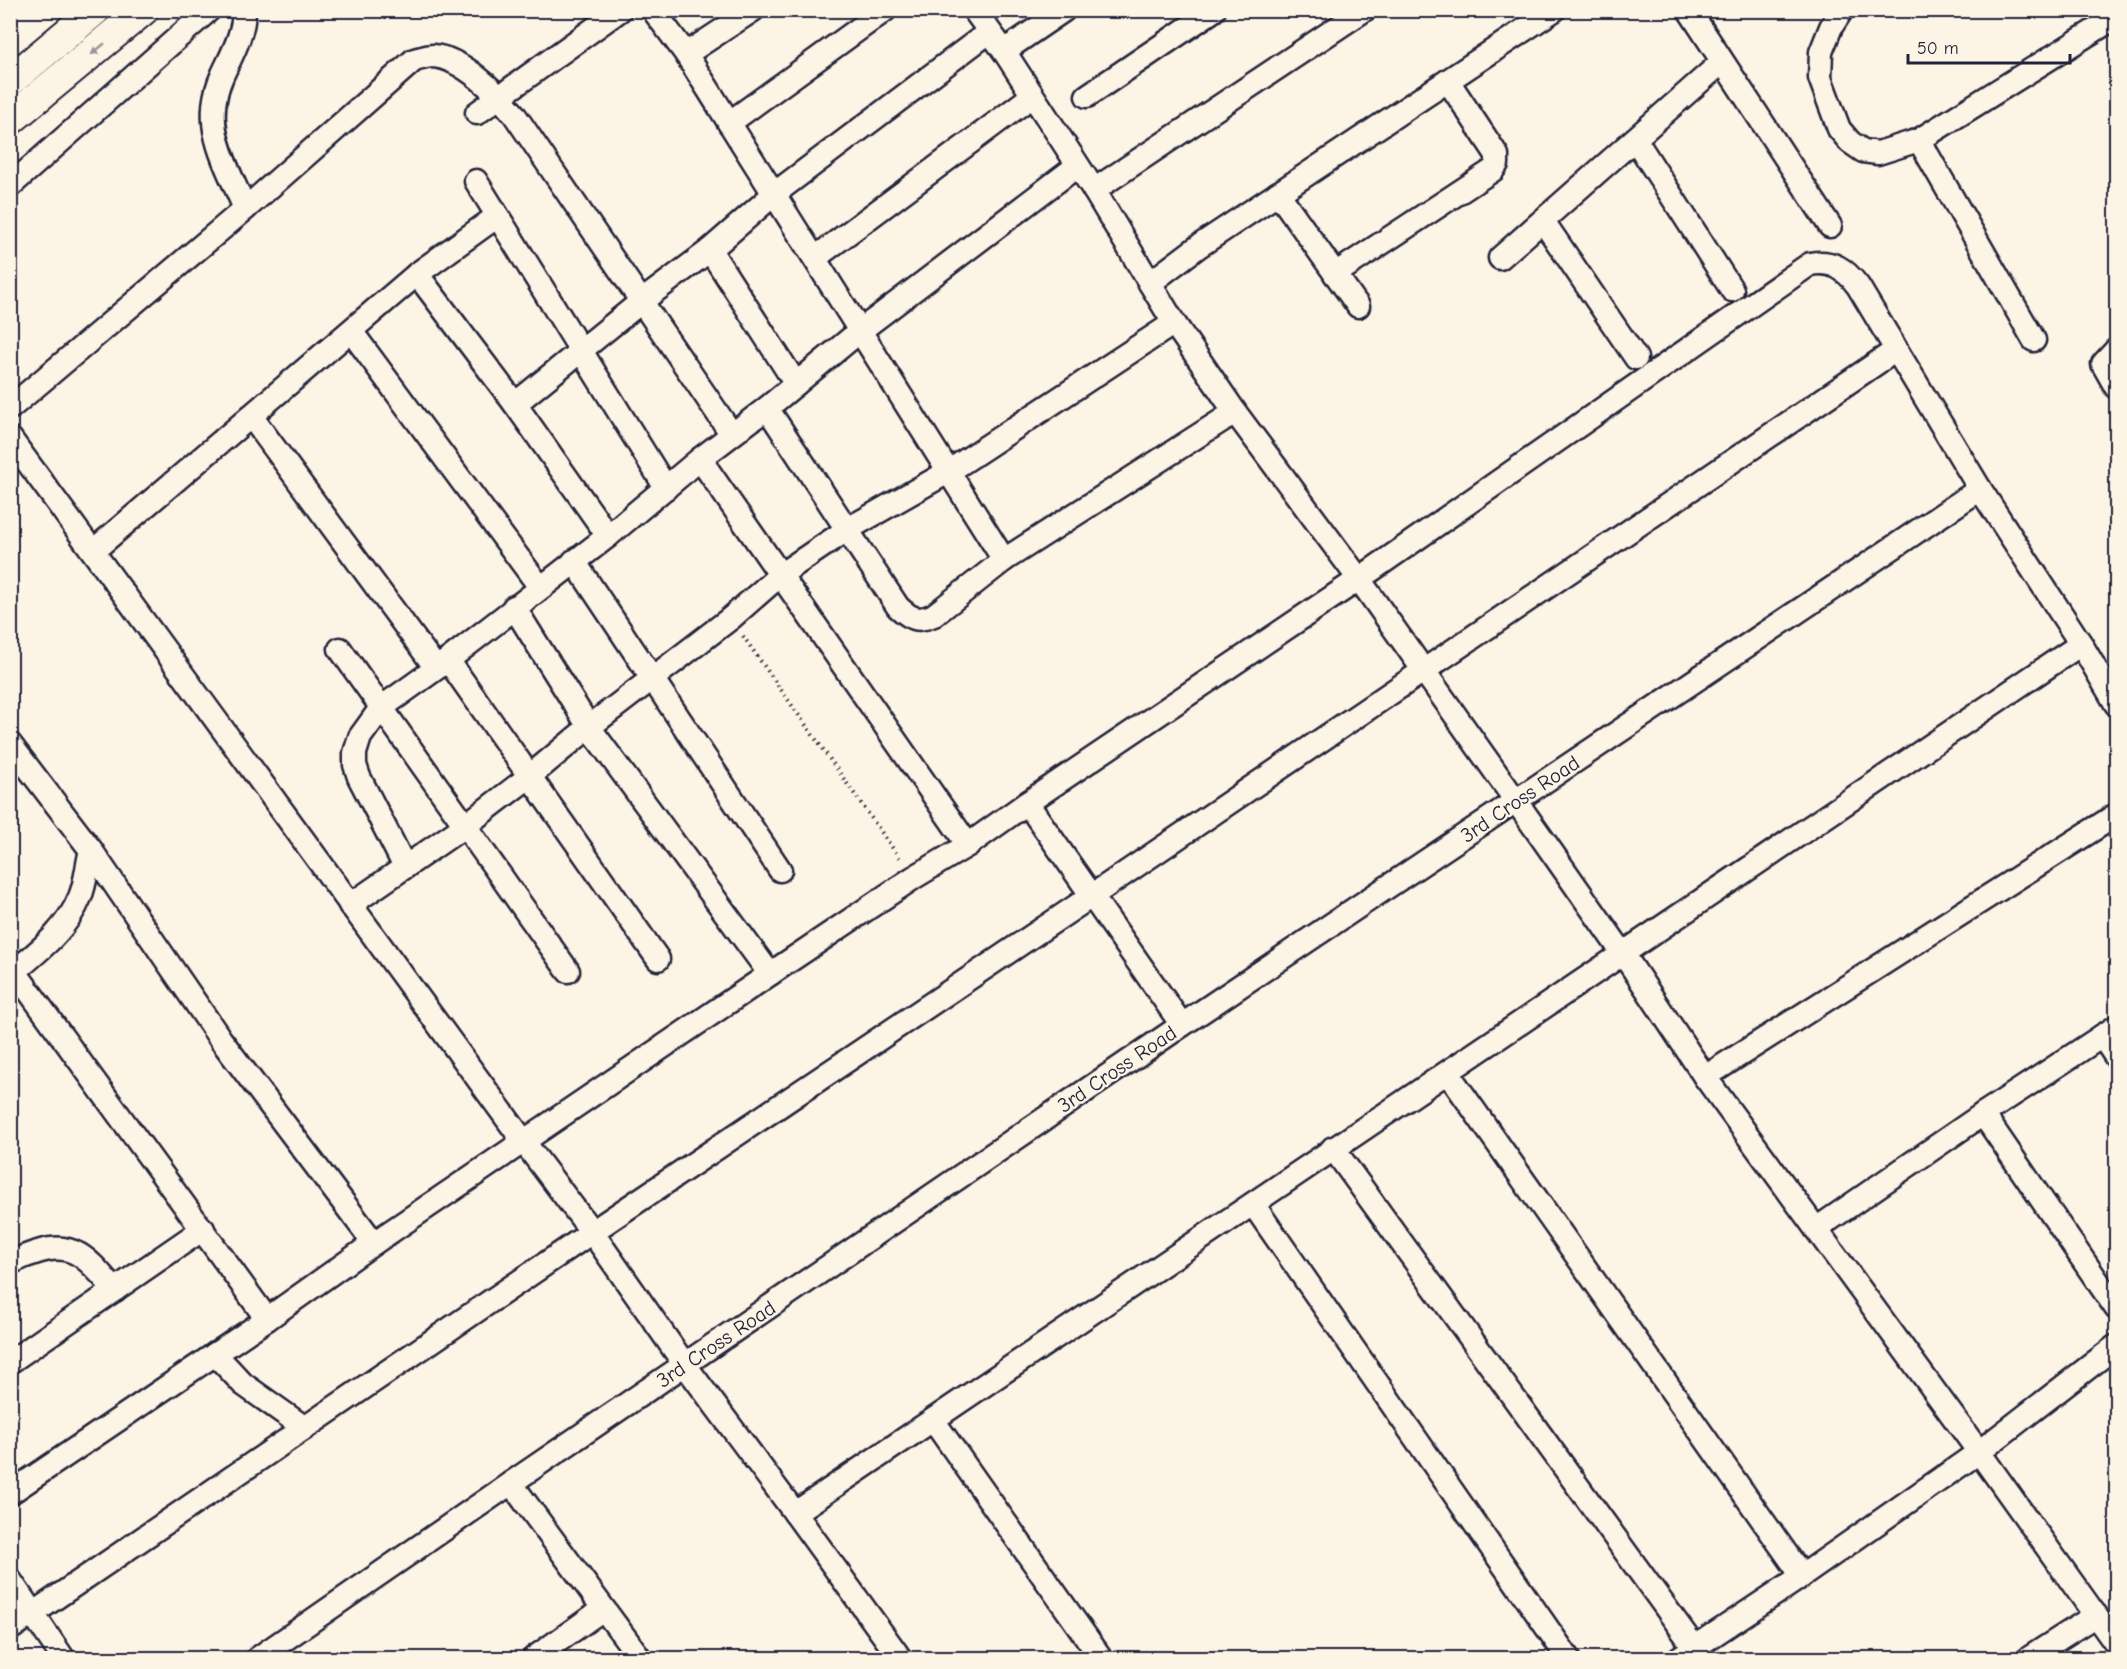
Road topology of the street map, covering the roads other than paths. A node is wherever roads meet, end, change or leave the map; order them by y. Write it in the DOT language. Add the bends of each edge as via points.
graph roads {
  1 [pos="95,10"];
  2 [pos="143,10"];
  3 [pos="209,10"];
  4 [pos="244,10"];
  5 [pos="620,10"];
  6 [pos="653,10"];
  7 [pos="753,10"];
  8 [pos="885,10"];
  9 [pos="974,10"];
  10 [pos="1064,10"];
  11 [pos="1214,10"];
  12 [pos="1364,10"];
  13 [pos="1554,10"];
  14 [pos="1689,10"];
  15 [pos="1842,10"];
  16 [pos="2116,17"];
  17 [pos="989,32"];
  18 [pos="1004,51"];
  19 [pos="686,54"];
  20 [pos="1722,62"];
  21 [pos="10,81"];
  22 [pos="1448,81"];
  23 [pos="1032,96"];
  24 [pos="1087,96"];
  25 [pos="500,97"];
  26 [pos="477,113"];
  27 [pos="10,120"];
  28 [pos="729,123"];
  29 [pos="1635,139"];
  30 [pos="1919,140"];
  31 [pos="1077,166"];
  32 [pos="476,182"];
  33 [pos="10,186"];
  34 [pos="1094,190"];
  35 [pos="1278,193"];
  36 [pos="774,194"];
  37 [pos="245,208"];
  38 [pos="496,217"];
  39 [pos="1542,221"];
  40 [pos="1830,226"];
  41 [pos="710,250"];
  42 [pos="815,258"];
  43 [pos="1500,258"];
  44 [pos="417,273"];
  45 [pos="1335,274"];
  46 [pos="1150,283"];
  47 [pos="1732,290"];
  48 [pos="642,301"];
  49 [pos="1358,306"];
  50 [pos="1174,323"];
  51 [pos="861,330"];
  52 [pos="351,331"];
  53 [pos="2034,340"];
  54 [pos="582,350"];
  55 [pos="1896,350"];
  56 [pos="2116,350"];
  57 [pos="1636,358"];
  58 [pos="796,384"];
  59 [pos="2116,387"];
  60 [pos="515,404"];
  61 [pos="10,408"];
  62 [pos="767,408"];
  63 [pos="1235,412"];
  64 [pos="251,416"];
  65 [pos="731,433"];
  66 [pos="10,438"];
  67 [pos="700,459"];
  68 [pos="948,472"];
  69 [pos="666,488"];
  70 [pos="1980,489"];
  71 [pos="848,530"];
  72 [pos="608,536"];
  73 [pos="93,551"];
  74 [pos="1004,560"];
  75 [pos="574,561"];
  76 [pos="780,575"];
  77 [pos="1359,579"];
  78 [pos="540,587"];
  79 [pos="513,607"];
  80 [pos="2081,644"];
  81 [pos="340,649"];
  82 [pos="442,664"];
  83 [pos="1424,670"];
  84 [pos="652,678"];
  85 [pos="2116,704"];
  86 [pos="381,708"];
  87 [pos="589,727"];
  88 [pos="10,744"];
  89 [pos="530,776"];
  90 [pos="1516,801"];
  91 [pos="1027,803"];
  92 [pos="2116,815"];
  93 [pos="466,825"];
  94 [pos="968,845"];
  95 [pos="91,850"];
  96 [pos="405,867"];
  97 [pos="780,870"];
  98 [pos="1093,896"];
  99 [pos="350,905"];
  100 [pos="1624,955"];
  101 [pos="658,959"];
  102 [pos="13,968"];
  103 [pos="568,971"];
  104 [pos="770,974"];
  105 [pos="1182,1025"];
  106 [pos="2109,1031"];
  107 [pos="2116,1057"];
  108 [pos="1448,1073"];
  109 [pos="1705,1077"];
  110 [pos="1983,1114"];
  111 [pos="524,1142"];
  112 [pos="1333,1148"];
  113 [pos="1253,1204"];
  114 [pos="203,1229"];
  115 [pos="1816,1229"];
  116 [pos="592,1232"];
  117 [pos="374,1243"];
  118 [pos="10,1263"];
  119 [pos="115,1290"];
  120 [pos="2116,1308"];
  121 [pos="267,1319"];
  122 [pos="2115,1350"];
  123 [pos="215,1354"];
  124 [pos="10,1362"];
  125 [pos="685,1365"];
  126 [pos="933,1420"];
  127 [pos="305,1428"];
  128 [pos="1979,1452"];
  129 [pos="511,1483"];
  130 [pos="10,1493"];
  131 [pos="795,1513"];
  132 [pos="1802,1576"];
  133 [pos="10,1580"];
  134 [pos="603,1609"];
  135 [pos="32,1614"];
  136 [pos="2096,1615"];
  137 [pos="10,1629"];
  138 [pos="2116,1644"];
  139 [pos="1687,1653"];
  140 [pos="63,1659"];
  141 [pos="258,1659"];
  142 [pos="534,1659"];
  143 [pos="640,1659"];
  144 [pos="900,1659"];
  145 [pos="1101,1659"];
  146 [pos="1568,1659"];
  147 [pos="2029,1659"];
  1 -- 21 [label="main road"];
  2 -- 27 [label="main road, one-way"];
  3 -- 33 [label="street"];
  4 -- 37 [label="street" via="239,38 212,106 214,134"];
  5 -- 25 [label="street"];
  6 -- 19 [label="street"];
  7 -- 19 [label="street"];
  8 -- 28 [label="street"];
  9 -- 17 [label="street"];
  10 -- 18 [label="street"];
  11 -- 24 [label="street"];
  12 -- 34 [label="street"];
  13 -- 22 [label="street"];
  14 -- 20 [label="street"];
  15 -- 30 [label="street" via="1821,52 1820,78 1839,129 1863,151 1878,153"];
  16 -- 30 [label="street"];
  17 -- 18 [label="street"];
  17 -- 36 [label="street"];
  18 -- 23 [label="street"];
  19 -- 28 [label="street"];
  20 -- 29 [label="street"];
  20 -- 40 [label="street"];
  22 -- 35 [label="street"];
  22 -- 45 [label="street" via="1497,155 1497,164"];
  23 -- 31 [label="street"];
  23 -- 42 [label="street"];
  25 -- 26 [label="street"];
  25 -- 37 [label="street" via="451,61 432,56 414,60"];
  25 -- 48 [label="street"];
  28 -- 36 [label="street"];
  29 -- 39 [label="street"];
  29 -- 47 [label="street"];
  30 -- 53 [label="street"];
  31 -- 34 [label="street"];
  31 -- 51 [label="street"];
  32 -- 38 [label="street"];
  34 -- 46 [label="street"];
  35 -- 45 [label="street"];
  35 -- 46 [label="street"];
  36 -- 41 [label="street"];
  36 -- 42 [label="street"];
  37 -- 61 [label="street"];
  38 -- 44 [label="street"];
  38 -- 54 [label="street"];
  39 -- 43 [label="street"];
  39 -- 57 [label="street"];
  41 -- 48 [label="street"];
  41 -- 58 [label="street"];
  42 -- 51 [label="street"];
  44 -- 52 [label="street"];
  44 -- 60 [label="street"];
  45 -- 49 [label="street"];
  46 -- 50 [label="street"];
  48 -- 54 [label="street"];
  48 -- 65 [label="street"];
  50 -- 63 [label="street"];
  50 -- 68 [label="street"];
  51 -- 58 [label="street"];
  51 -- 68 [label="street"];
  52 -- 64 [label="street"];
  52 -- 78 [label="street"];
  54 -- 60 [label="street"];
  54 -- 69 [label="street"];
  55 -- 70 [label="street"];
  55 -- 77 [label="street" via="1848,273 1837,265 1810,264"];
  55 -- 83 [label="street"];
  56 -- 59 [label="street" via="2103,364"];
  58 -- 62 [label="street"];
  60 -- 72 [label="street"];
  62 -- 65 [label="street"];
  62 -- 71 [label="street"];
  63 -- 74 [label="street"];
  63 -- 77 [label="street"];
  64 -- 73 [label="street"];
  64 -- 82 [label="street"];
  65 -- 67 [label="street"];
  66 -- 73 [label="street"];
  67 -- 69 [label="street"];
  67 -- 76 [label="street"];
  68 -- 71 [label="street"];
  68 -- 74 [label="street"];
  69 -- 72 [label="street"];
  70 -- 80 [label="street"];
  70 -- 90 [label="street, 3rd Cross Road"];
  71 -- 74 [label="street" via="898,607 915,620 934,615"];
  71 -- 76 [label="street"];
  72 -- 75 [label="street"];
  73 -- 99 [label="street"];
  75 -- 78 [label="street"];
  75 -- 84 [label="street"];
  76 -- 84 [label="street"];
  76 -- 94 [label="street"];
  77 -- 83 [label="street"];
  77 -- 91 [label="street"];
  78 -- 79 [label="street"];
  79 -- 82 [label="street"];
  79 -- 87 [label="street"];
  80 -- 85 [label="street"];
  80 -- 100 [label="street"];
  81 -- 86 [label="street"];
  82 -- 86 [label="street"];
  82 -- 89 [label="street"];
  83 -- 90 [label="street"];
  83 -- 98 [label="street"];
  84 -- 87 [label="street"];
  84 -- 97 [label="street"];
  86 -- 93 [label="street"];
  86 -- 96 [label="street" via="360,737 355,765"];
  87 -- 89 [label="street"];
  87 -- 104 [label="street"];
  88 -- 95 [label="street"];
  89 -- 93 [label="street"];
  89 -- 101 [label="street"];
  90 -- 100 [label="street"];
  90 -- 105 [label="street, 3rd Cross Road"];
  91 -- 94 [label="street"];
  91 -- 98 [label="street"];
  92 -- 109 [label="street"];
  93 -- 96 [label="street"];
  93 -- 103 [label="street"];
  94 -- 104 [label="street"];
  95 -- 102 [label="street" via="81,895 68,921 55,937"];
  95 -- 117 [label="street" via="220,1040"];
  96 -- 99 [label="street"];
  98 -- 105 [label="street"];
  98 -- 116 [label="street"];
  99 -- 111 [label="street"];
  100 -- 108 [label="street"];
  100 -- 109 [label="street"];
  102 -- 114 [label="street"];
  104 -- 111 [label="street"];
  105 -- 125 [label="street, 3rd Cross Road"];
  106 -- 107 [label="street"];
  106 -- 110 [label="street"];
  108 -- 112 [label="street"];
  108 -- 132 [label="street"];
  109 -- 115 [label="street"];
  110 -- 115 [label="street"];
  110 -- 120 [label="street"];
  111 -- 116 [label="street"];
  111 -- 117 [label="street"];
  112 -- 113 [label="street"];
  112 -- 139 [label="street"];
  113 -- 126 [label="street"];
  113 -- 146 [label="street"];
  114 -- 119 [label="street"];
  114 -- 121 [label="street"];
  115 -- 128 [label="street"];
  116 -- 125 [label="street"];
  116 -- 127 [label="street"];
  117 -- 121 [label="street"];
  118 -- 119 [label="street" via="55,1247 70,1249 87,1260"];
  119 -- 124 [label="street"];
  121 -- 123 [label="street"];
  122 -- 128 [label="street"];
  123 -- 127 [label="street" via="243,1384"];
  123 -- 130 [label="street"];
  125 -- 129 [label="street, 3rd Cross Road"];
  125 -- 131 [label="street"];
  126 -- 131 [label="street"];
  126 -- 145 [label="street"];
  127 -- 135 [label="street"];
  128 -- 132 [label="street"];
  128 -- 136 [label="street"];
  129 -- 134 [label="street"];
  129 -- 141 [label="street, 3rd Cross Road"];
  131 -- 144 [label="street"];
  132 -- 139 [label="street"];
  133 -- 135 [label="street"];
  134 -- 142 [label="street"];
  134 -- 143 [label="street"];
  135 -- 137 [label="street"];
  135 -- 140 [label="street"];
  136 -- 138 [label="street"];
  136 -- 147 [label="street"];
}
